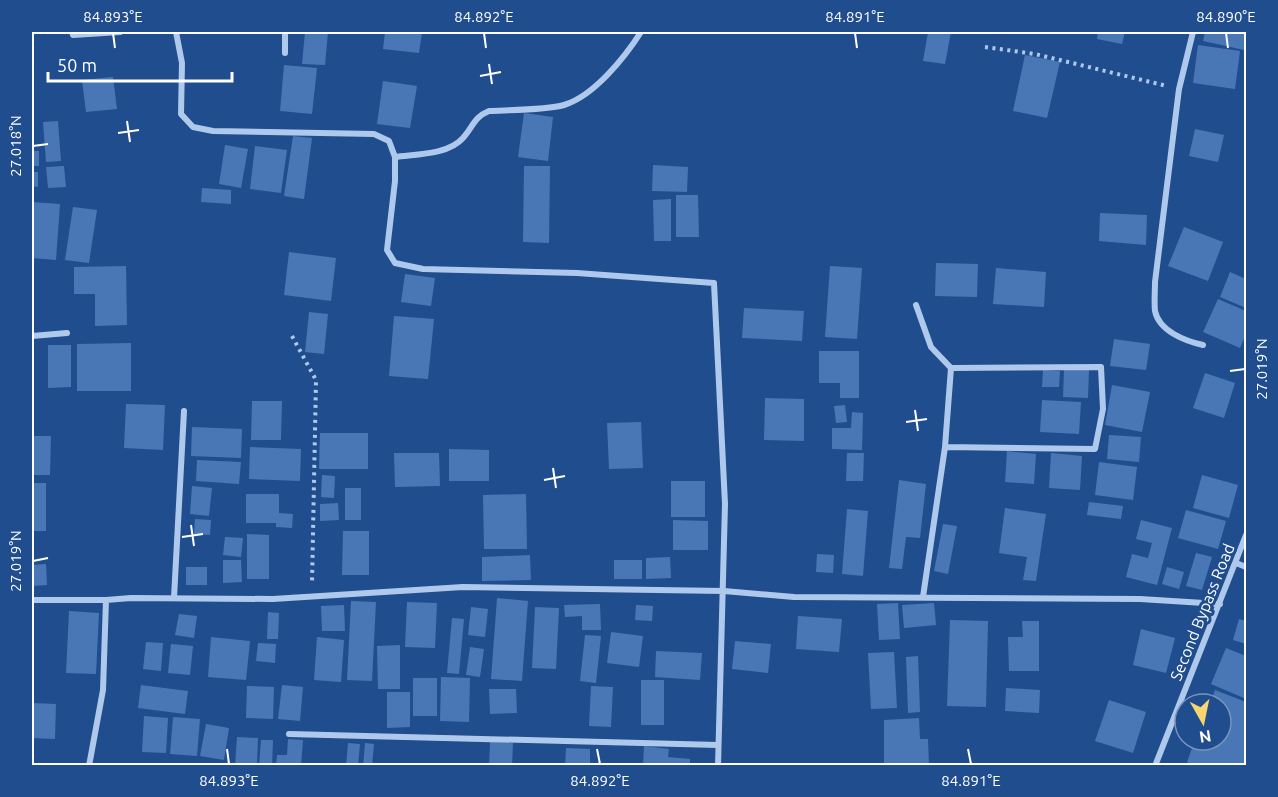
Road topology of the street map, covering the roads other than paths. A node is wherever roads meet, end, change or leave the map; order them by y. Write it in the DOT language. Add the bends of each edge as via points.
graph roads {
  1 [pos="72,32"];
  2 [pos="120,32"];
  3 [pos="176,32"];
  4 [pos="285,32"];
  5 [pos="641,32"];
  6 [pos="1193,32"];
  7 [pos="285,53"];
  8 [pos="395,157"];
  9 [pos="916,305"];
  10 [pos="67,333"];
  11 [pos="32,336"];
  12 [pos="1203,345"];
  13 [pos="951,368"];
  14 [pos="184,411"];
  15 [pos="945,447"];
  16 [pos="1246,535"];
  17 [pos="1236,563"];
  18 [pos="1246,567"];
  19 [pos="724,591"];
  20 [pos="923,597"];
  21 [pos="174,598"];
  22 [pos="32,600"];
  23 [pos="106,600"];
  24 [pos="1220,603"];
  25 [pos="289,734"];
  26 [pos="718,745"];
  27 [pos="89,765"];
  28 [pos="718,765"];
  29 [pos="1155,765"];
  1 -- 2 [label="street"];
  3 -- 8 [label="street" via="182,63 181,114 193,127 213,131 374,134 389,141"];
  4 -- 7 [label="street"];
  5 -- 8 [label="street" via="628,51 581,98 563,106 489,111 480,115 453,146"];
  6 -- 12 [label="street" via="1179,89 1155,282 1155,313 1167,330"];
  8 -- 19 [label="street" via="387,250 395,263 423,269 577,273 714,283 725,504"];
  9 -- 13 [label="street" via="931,347"];
  10 -- 11 [label="street"];
  13 -- 15 [label="street"];
  13 -- 15 [label="street" via="1101,367 1103,409 1095,448"];
  14 -- 21 [label="street"];
  15 -- 20 [label="street"];
  16 -- 17 [label="street, Second Bypass Road"];
  17 -- 18 [label="street"];
  17 -- 24 [label="street, Second Bypass Road"];
  19 -- 20 [label="street" via="794,597"];
  19 -- 21 [label="street" via="464,587 273,599"];
  19 -- 26 [label="street"];
  20 -- 24 [label="street"];
  21 -- 23 [label="street"];
  22 -- 23 [label="street"];
  23 -- 27 [label="street" via="103,690"];
  24 -- 29 [label="street, Second Bypass Road"];
  25 -- 26 [label="street"];
  26 -- 28 [label="street"];
}
